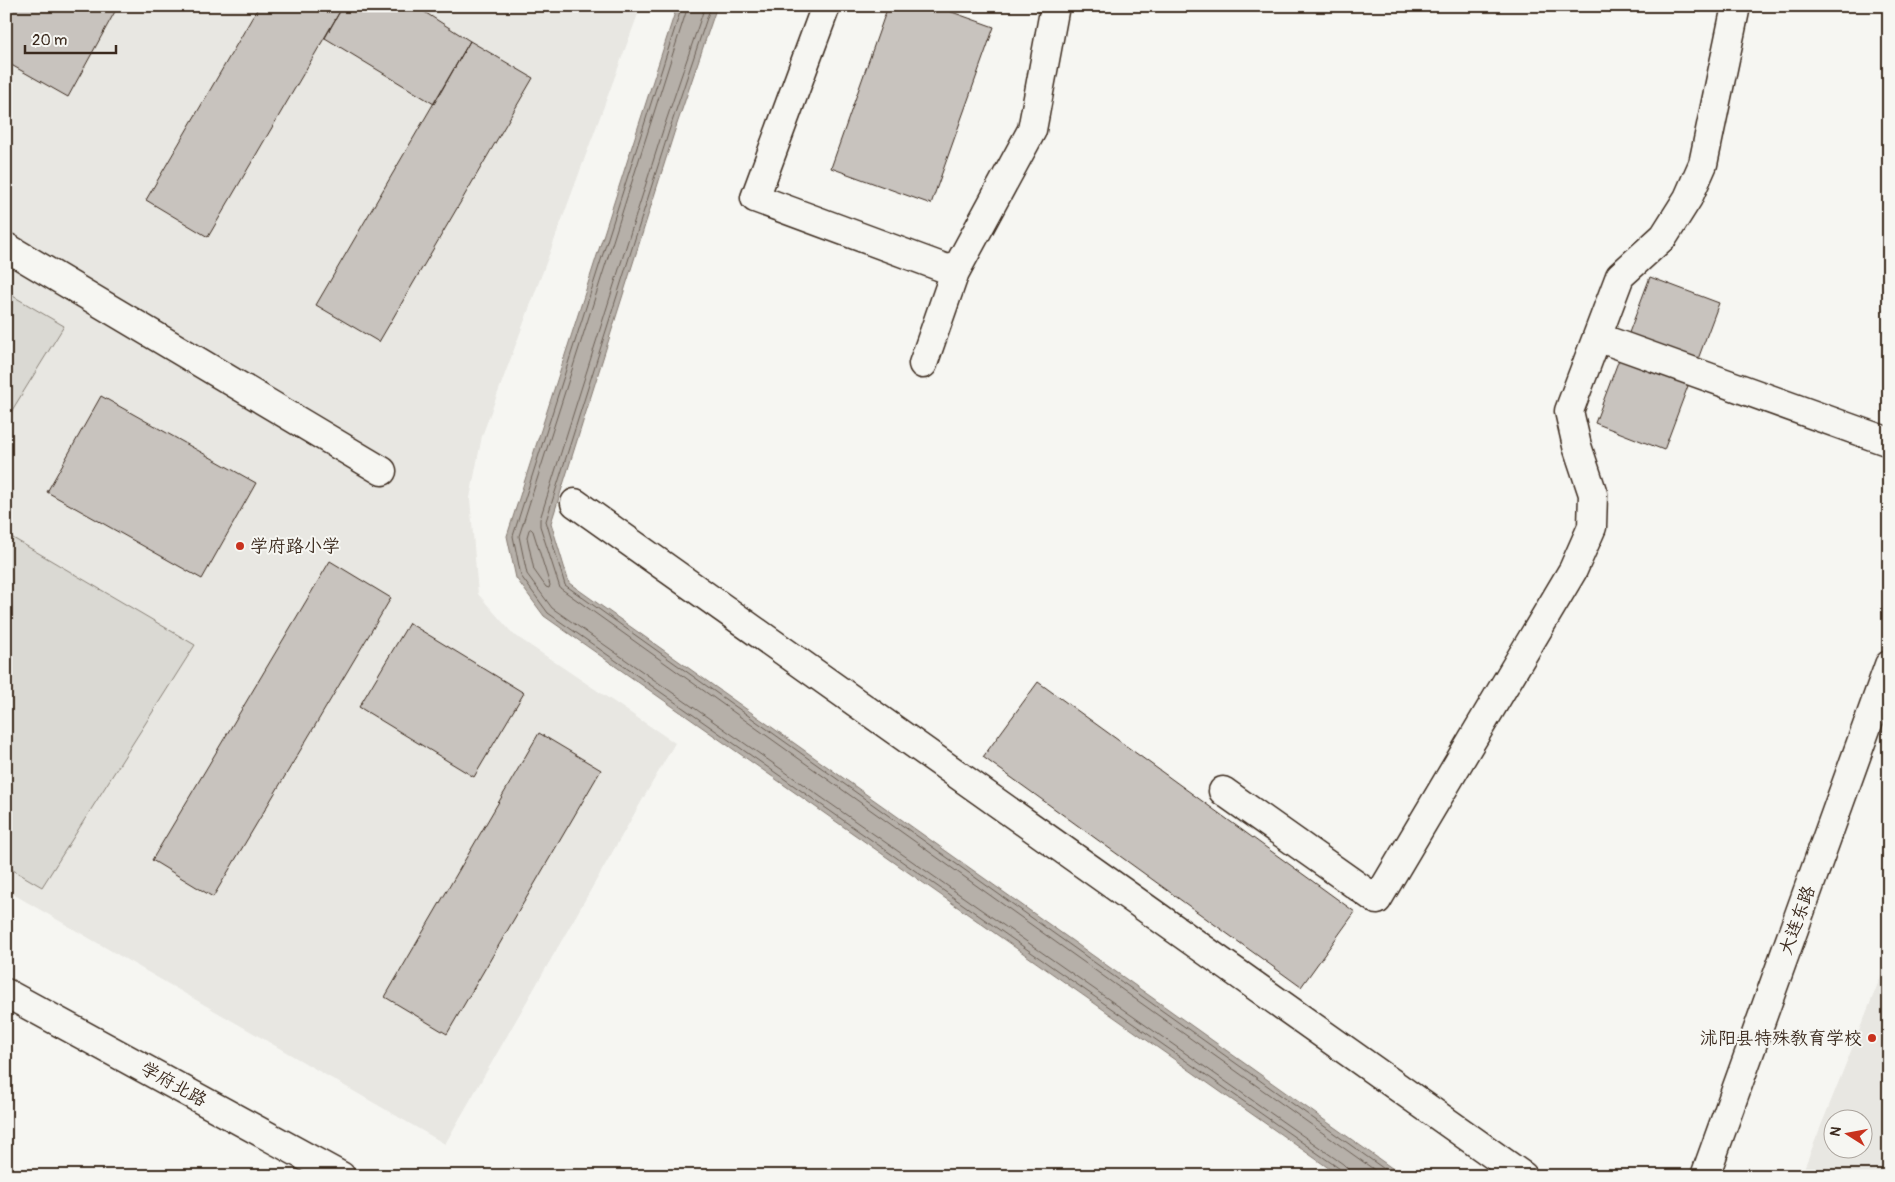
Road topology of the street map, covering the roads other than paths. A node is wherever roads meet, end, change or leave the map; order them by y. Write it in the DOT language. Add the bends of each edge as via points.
graph roads {
  1 [pos="826,6"];
  2 [pos="1055,6"];
  3 [pos="1736,6"];
  4 [pos="6,247"];
  5 [pos="955,272"];
  6 [pos="1597,337"];
  7 [pos="923,364"];
  8 [pos="1889,442"];
  9 [pos="382,470"];
  10 [pos="575,503"];
  11 [pos="1889,665"];
  12 [pos="1224,791"];
  13 [pos="6,993"];
  14 [pos="341,1176"];
  15 [pos="1523,1176"];
  16 [pos="1705,1176"];
  1 -- 5 [label="main road" via="755,198"];
  2 -- 5 [label="main road" via="1032,130"];
  3 -- 6 [label="main road" via="1703,164 1688,198 1664,236 1620,276"];
  4 -- 9 [label="main road"];
  5 -- 7 [label="main road"];
  6 -- 8 [label="main road"];
  6 -- 12 [label="main road" via="1569,411 1593,494 1592,527 1572,570 1378,900"];
  10 -- 15 [label="main road"];
  11 -- 16 [label="main road, 大连东路"];
  13 -- 14 [label="main road, 学府北路"];
}
